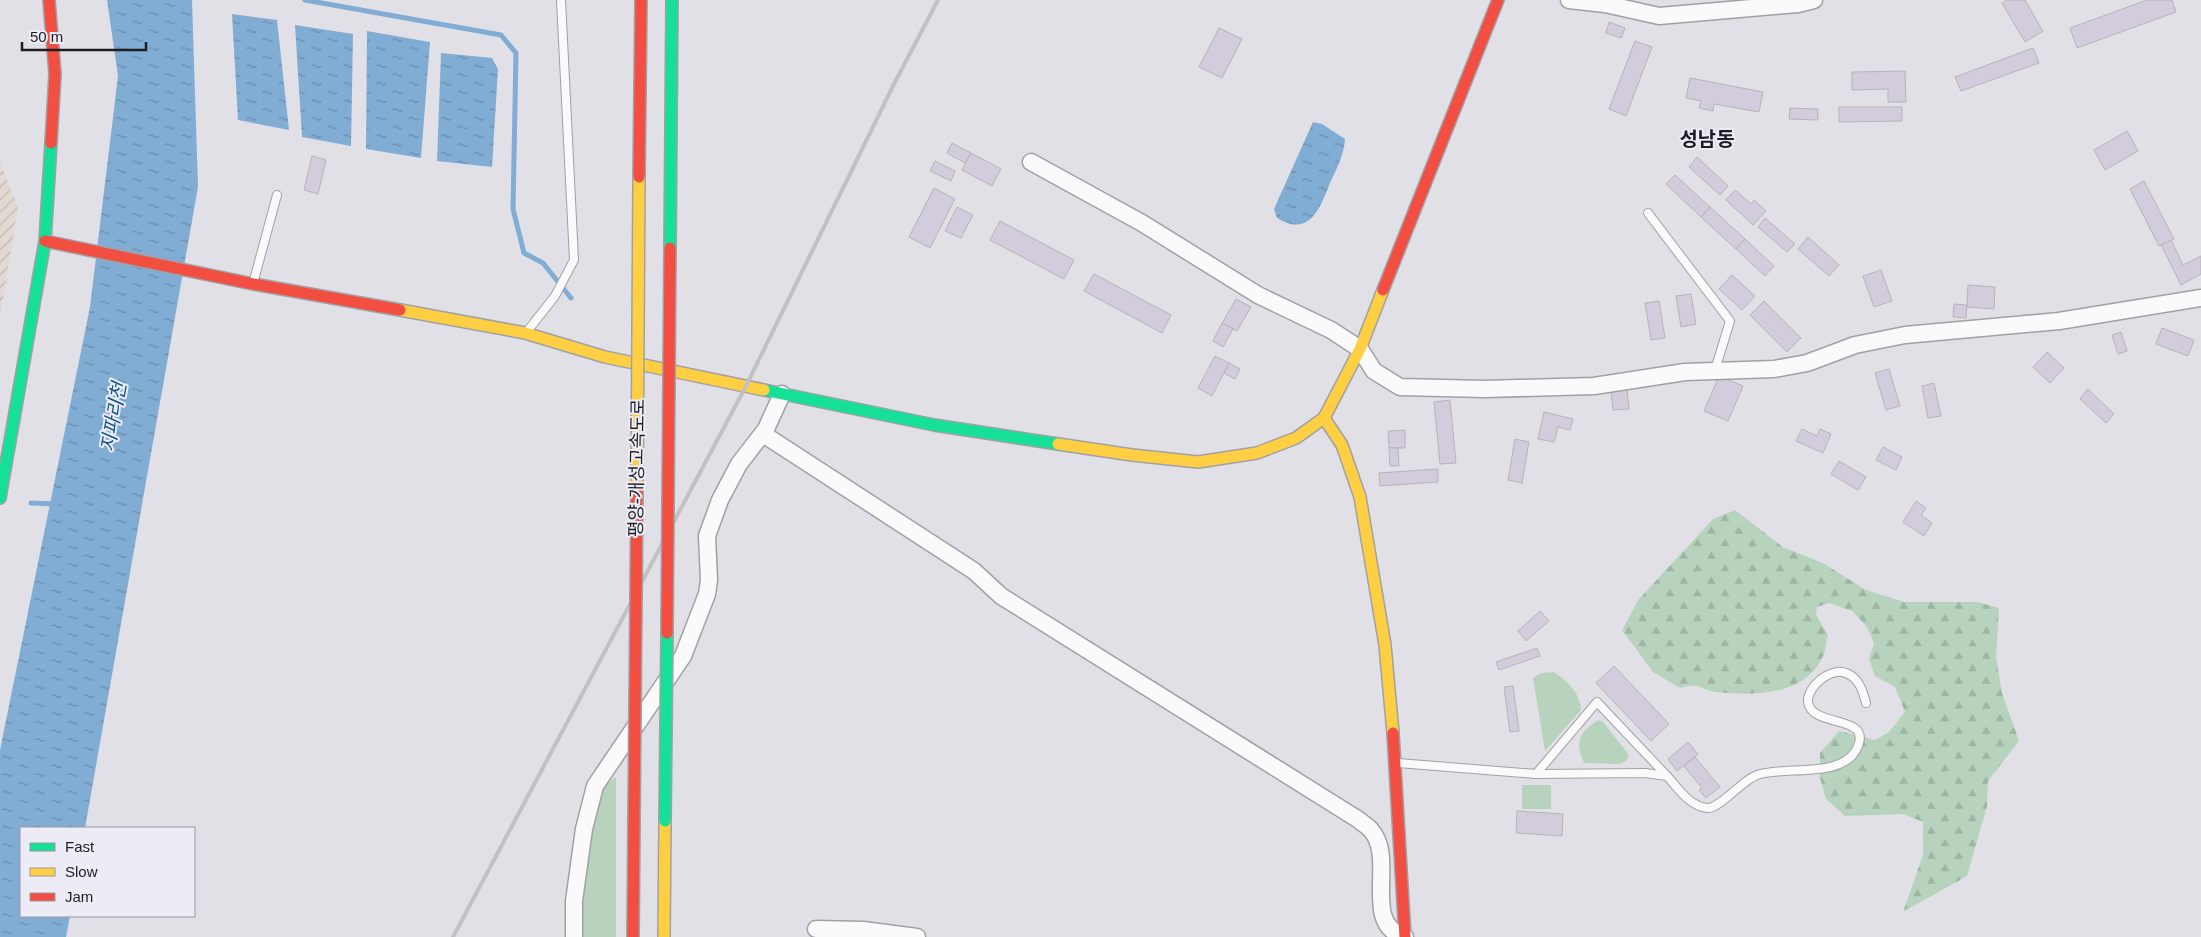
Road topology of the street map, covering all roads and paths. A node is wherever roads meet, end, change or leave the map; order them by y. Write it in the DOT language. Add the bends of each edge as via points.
graph roads {
  1 [pos="49,0"];
  2 [pos="561,0"];
  3 [pos="641,0"];
  4 [pos="672,0"];
  5 [pos="1498,0"];
  6 [pos="1570,0"];
  7 [pos="1814,0"];
  8 [pos="1031,162"];
  9 [pos="277,195"];
  10 [pos="1648,213"];
  11 [pos="44,242"];
  12 [pos="253,284"];
  13 [pos="2199,301"];
  14 [pos="525,333"];
  15 [pos="1360,349"];
  16 [pos="1715,370"];
  17 [pos="782,394"];
  18 [pos="1324,418"];
  19 [pos="762,434"];
  20 [pos="4,448"];
  21 [pos="2,477"];
  22 [pos="0,498"];
  23 [pos="1866,703"];
  24 [pos="1396,763"];
  25 [pos="1536,774"];
  26 [pos="1666,776"];
  27 [pos="816,929"];
  28 [pos="574,937"];
  29 [pos="633,937"];
  30 [pos="664,937"];
  31 [pos="917,937"];
  32 [pos="1405,937"];
  1 -- 11 [label="main road" via="55,74"];
  2 -- 14 [label="lane" via="574,260 555,296"];
  3 -- 29 [label="main road, 평양-개성고속도로, bridge"];
  4 -- 30 [label="main road, 평양-개성고속도로, bridge"];
  5 -- 15 [label="main road"];
  6 -- 7 [label="street" via="1659,16"];
  8 -- 15 [label="street" via="1142,223 1258,295 1331,330"];
  9 -- 12 [label="lane"];
  10 -- 16 [label="lane" via="1730,321"];
  11 -- 12 [label="main road"];
  11 -- 20 [label="main road"];
  12 -- 14 [label="main road"];
  13 -- 16 [label="street" via="2059,321 1905,335 1855,345 1807,364 1774,369"];
  14 -- 17 [label="main road" via="605,356"];
  15 -- 16 [label="street" via="1374,371 1400,387 1594,386"];
  15 -- 18 [label="main road"];
  17 -- 18 [label="main road" via="934,425 1132,456 1198,462 1256,453 1296,438"];
  17 -- 19 [label="street"];
  18 -- 24 [label="main road" via="1342,445 1360,497 1385,646"];
  19 -- 28 [label="street" via="739,464 720,500 707,536 707,594 686,650 595,786 582,838 574,901"];
  19 -- 32 [label="street" via="974,572 1001,596 1359,820 1372,831 1378,843 1384,922 1396,934"];
  20 -- 21 [label="main road"];
  21 -- 22 [label="main road"];
  23 -- 26 [label="lane" via="1862,688 1844,672 1823,678 1812,689 1808,700 1814,712 1855,728 1859,735 1859,745 1851,758 1837,766 1757,775 1734,789 1718,806 1708,808 1690,802"];
  24 -- 25 [label="lane"];
  24 -- 32 [label="main road"];
  25 -- 26 [label="lane" via="1645,773"];
  25 -- 26 [label="lane" via="1597,702"];
  27 -- 31 [label="street" via="863,930"];
}
